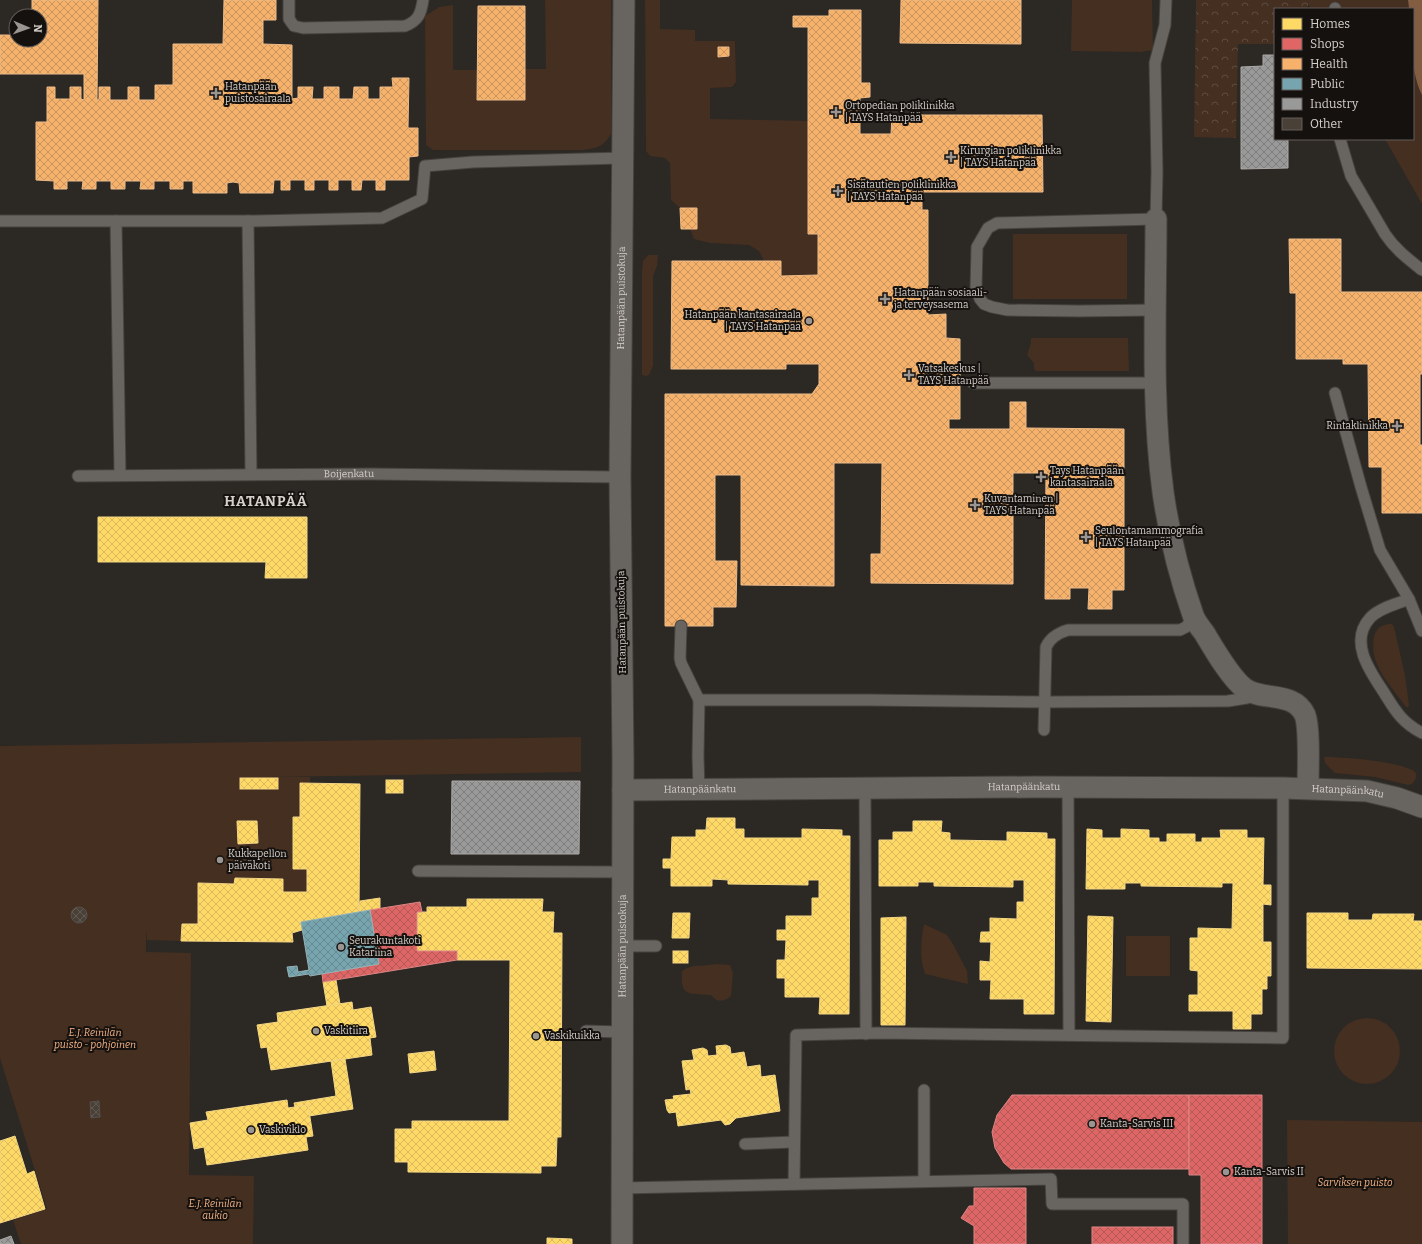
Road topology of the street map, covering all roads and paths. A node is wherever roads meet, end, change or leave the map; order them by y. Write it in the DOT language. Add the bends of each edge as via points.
graph roads {
  1 [pos="289,0"];
  2 [pos="423,0"];
  3 [pos="624,0"];
  4 [pos="1166,0"];
  5 [pos="1340,140"];
  6 [pos="622,158"];
  7 [pos="1156,219"];
  8 [pos="0,221"];
  9 [pos="116,221"];
  10 [pos="248,221"];
  11 [pos="1422,270"];
  12 [pos="1155,310"];
  13 [pos="973,383"];
  14 [pos="1156,383"];
  15 [pos="1335,393"];
  16 [pos="251,474"];
  17 [pos="120,475"];
  18 [pos="78,476"];
  19 [pos="620,477"];
  20 [pos="1409,599"];
  21 [pos="1194,617"];
  22 [pos="681,626"];
  23 [pos="1422,631"];
  24 [pos="1254,693"];
  25 [pos="699,700"];
  26 [pos="1044,702"];
  27 [pos="1044,730"];
  28 [pos="1422,733"];
  29 [pos="1068,787"];
  30 [pos="1283,788"];
  31 [pos="1308,788"];
  32 [pos="865,789"];
  33 [pos="623,790"];
  34 [pos="699,790"];
  35 [pos="1422,805"];
  36 [pos="418,871"];
  37 [pos="622,872"];
  38 [pos="622,946"];
  39 [pos="656,946"];
  40 [pos="586,1031"];
  41 [pos="622,1032"];
  42 [pos="866,1034"];
  43 [pos="1069,1035"];
  44 [pos="924,1090"];
  45 [pos="794,1142"];
  46 [pos="745,1144"];
  47 [pos="924,1181"];
  48 [pos="794,1184"];
  49 [pos="622,1188"];
  50 [pos="622,1244"];
  51 [pos="1183,1244"];
  1 -- 2 [label="lane" via="289,19 294,26 303,28 406,26 414,22 422,11"];
  3 -- 6 [label="street, Hatanpään puistokuja"];
  4 -- 7 [label="lane" via="1165,25 1155,63"];
  5 -- 11 [label="lane" via="1351,176 1390,242"];
  6 -- 10 [label="lane" via="473,162 425,166 422,198 382,218"];
  6 -- 19 [label="street, Hatanpään puistokuja"];
  7 -- 12 [label="street"];
  7 -- 12 [label="lane" via="997,223 988,228 976,254 977,294 984,304 992,308 1079,312"];
  8 -- 9 [label="lane"];
  9 -- 10 [label="lane"];
  9 -- 17 [label="lane"];
  10 -- 16 [label="lane"];
  12 -- 14 [label="street"];
  13 -- 14 [label="lane"];
  14 -- 21 [label="street" via="1163,492 1175,558"];
  15 -- 20 [label="lane" via="1380,550"];
  16 -- 17 [label="lane, Boijenkatu"];
  16 -- 19 [label="lane, Boijenkatu"];
  17 -- 18 [label="lane, Boijenkatu"];
  19 -- 33 [label="street, Hatanpään puistokuja"];
  20 -- 23 [label="lane"];
  20 -- 28 [label="lane" via="1370,618 1363,632 1362,649 1368,669 1399,715 1405,723"];
  21 -- 24 [label="street" via="1227,669 1243,688"];
  21 -- 26 [label="lane" via="1180,630 1061,632 1053,637 1046,647"];
  22 -- 25 [label="lane" via="680,658"];
  24 -- 26 [label="lane" via="1247,698 1228,701"];
  24 -- 31 [label="street" via="1292,701 1304,715 1308,748"];
  25 -- 26 [label="lane"];
  25 -- 34 [label="lane"];
  26 -- 27 [label="lane"];
  29 -- 30 [label="street, Hatanpäänkatu"];
  29 -- 32 [label="street, Hatanpäänkatu"];
  29 -- 43 [label="lane"];
  30 -- 31 [label="street, Hatanpäänkatu"];
  30 -- 43 [label="lane" via="1283,1038"];
  31 -- 35 [label="street, Hatanpäänkatu" via="1367,791"];
  32 -- 34 [label="street, Hatanpäänkatu"];
  32 -- 42 [label="lane"];
  33 -- 34 [label="street, Hatanpäänkatu"];
  33 -- 37 [label="street, Hatanpään puistokuja"];
  36 -- 37 [label="lane"];
  37 -- 38 [label="street, Hatanpään puistokuja"];
  38 -- 39 [label="lane"];
  38 -- 41 [label="street, Hatanpään puistokuja"];
  40 -- 41 [label="lane"];
  41 -- 49 [label="street, Hatanpään puistokuja"];
  42 -- 43 [label="lane"];
  42 -- 45 [label="lane" via="796,1035"];
  44 -- 47 [label="lane"];
  45 -- 46 [label="lane"];
  45 -- 48 [label="lane"];
  47 -- 48 [label="lane"];
  47 -- 51 [label="lane" via="1052,1179 1052,1204 1183,1204"];
  48 -- 49 [label="lane"];
  49 -- 50 [label="street, Hatanpään puistokuja"];
}
